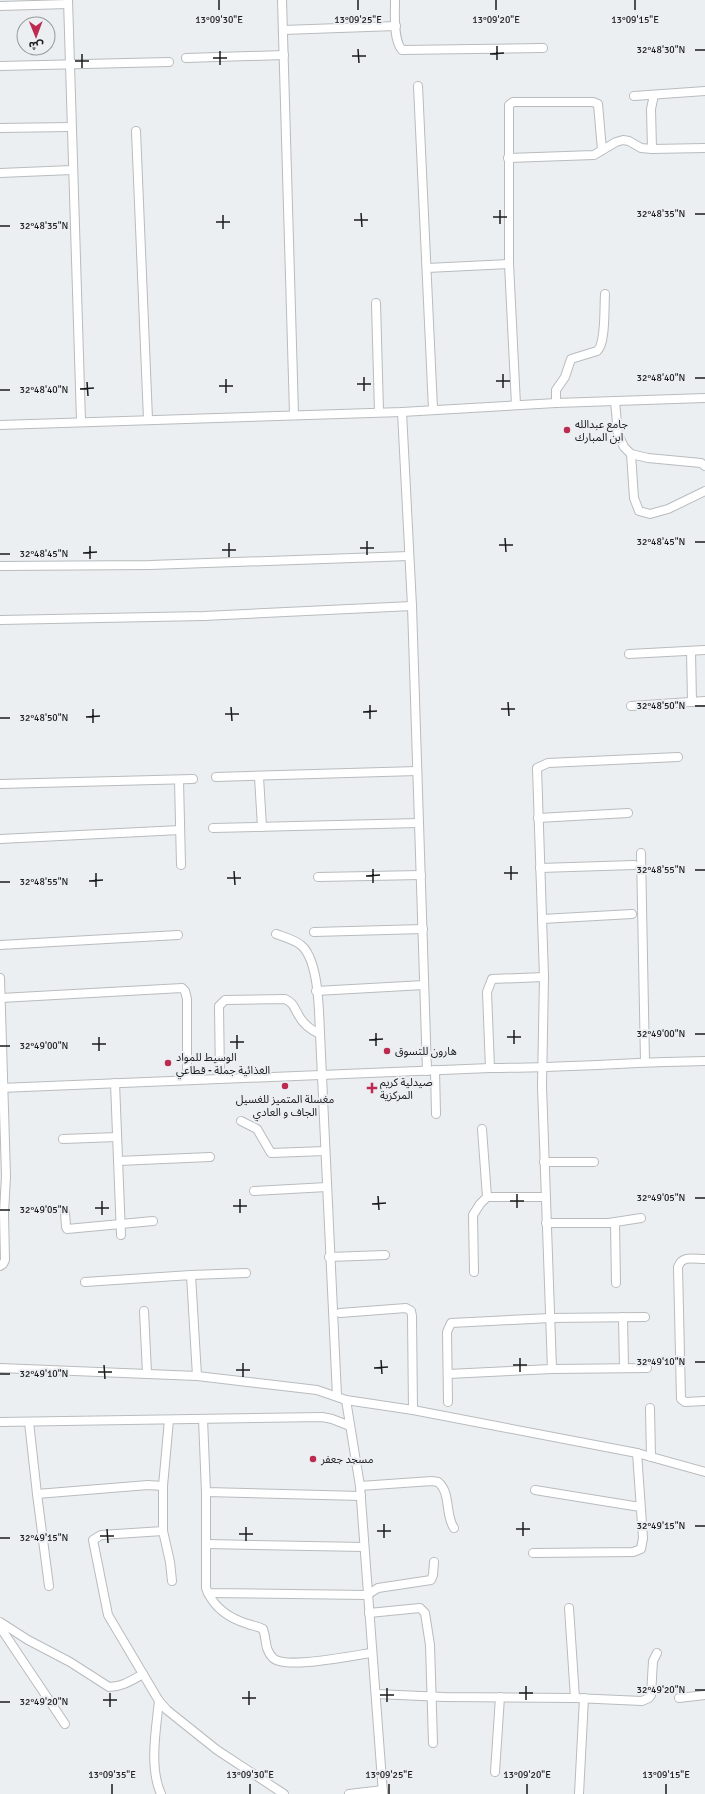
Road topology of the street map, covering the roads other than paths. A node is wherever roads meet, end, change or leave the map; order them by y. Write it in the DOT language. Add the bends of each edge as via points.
graph roads {
  1 [pos="282,0"];
  2 [pos="395,0"];
  3 [pos="68,2"];
  4 [pos="0,6"];
  5 [pos="396,26"];
  6 [pos="283,30"];
  7 [pos="543,48"];
  8 [pos="284,55"];
  9 [pos="186,58"];
  10 [pos="169,62"];
  11 [pos="69,64"];
  12 [pos="0,66"];
  13 [pos="418,86"];
  14 [pos="705,92"];
  15 [pos="654,95"];
  16 [pos="634,96"];
  17 [pos="71,127"];
  18 [pos="0,128"];
  19 [pos="136,131"];
  20 [pos="705,148"];
  21 [pos="602,150"];
  22 [pos="652,150"];
  23 [pos="508,158"];
  24 [pos="72,170"];
  25 [pos="0,173"];
  26 [pos="509,264"];
  27 [pos="427,268"];
  28 [pos="605,294"];
  29 [pos="376,303"];
  30 [pos="705,398"];
  31 [pos="615,401"];
  32 [pos="556,403"];
  33 [pos="516,405"];
  34 [pos="433,409"];
  35 [pos="378,412"];
  36 [pos="402,412"];
  37 [pos="294,414"];
  38 [pos="148,419"];
  39 [pos="81,422"];
  40 [pos="0,424"];
  41 [pos="631,454"];
  42 [pos="704,464"];
  43 [pos="705,490"];
  44 [pos="409,556"];
  45 [pos="0,566"];
  46 [pos="412,606"];
  47 [pos="0,620"];
  48 [pos="705,650"];
  49 [pos="691,651"];
  50 [pos="629,654"];
  51 [pos="705,701"];
  52 [pos="692,702"];
  53 [pos="631,706"];
  54 [pos="678,757"];
  55 [pos="417,771"];
  56 [pos="259,776"];
  57 [pos="216,777"];
  58 [pos="193,779"];
  59 [pos="179,780"];
  60 [pos="0,784"];
  61 [pos="628,813"];
  62 [pos="538,818"];
  63 [pos="419,823"];
  64 [pos="262,827"];
  65 [pos="213,828"];
  66 [pos="180,830"];
  67 [pos="0,839"];
  68 [pos="641,853"];
  69 [pos="634,864"];
  70 [pos="181,866"];
  71 [pos="540,868"];
  72 [pos="421,875"];
  73 [pos="318,878"];
  74 [pos="632,914"];
  75 [pos="542,919"];
  76 [pos="423,929"];
  77 [pos="314,932"];
  78 [pos="276,934"];
  79 [pos="178,935"];
  80 [pos="0,945"];
  81 [pos="544,976"];
  82 [pos="0,978"];
  83 [pos="424,985"];
  84 [pos="316,991"];
  85 [pos="1,998"];
  86 [pos="320,1034"];
  87 [pos="705,1061"];
  88 [pos="645,1062"];
  89 [pos="490,1068"];
  90 [pos="543,1068"];
  91 [pos="431,1070"];
  92 [pos="322,1075"];
  93 [pos="220,1079"];
  94 [pos="187,1080"];
  95 [pos="115,1083"];
  96 [pos="2,1088"];
  97 [pos="436,1114"];
  98 [pos="241,1121"];
  99 [pos="482,1129"];
  100 [pos="117,1137"];
  101 [pos="63,1140"];
  102 [pos="326,1151"];
  103 [pos="210,1157"];
  104 [pos="118,1161"];
  105 [pos="544,1162"];
  106 [pos="594,1162"];
  107 [pos="327,1187"];
  108 [pos="254,1191"];
  109 [pos="487,1197"];
  110 [pos="545,1197"];
  111 [pos="65,1212"];
  112 [pos="641,1218"];
  113 [pos="153,1222"];
  114 [pos="615,1222"];
  115 [pos="546,1223"];
  116 [pos="121,1225"];
  117 [pos="121,1235"];
  118 [pos="385,1255"];
  119 [pos="329,1258"];
  120 [pos="705,1259"];
  121 [pos="0,1266"];
  122 [pos="246,1272"];
  123 [pos="474,1272"];
  124 [pos="192,1275"];
  125 [pos="85,1282"];
  126 [pos="616,1283"];
  127 [pos="144,1311"];
  128 [pos="340,1313"];
  129 [pos="623,1317"];
  130 [pos="646,1317"];
  131 [pos="550,1318"];
  132 [pos="0,1368"];
  133 [pos="624,1368"];
  134 [pos="647,1368"];
  135 [pos="552,1369"];
  136 [pos="147,1373"];
  137 [pos="448,1374"];
  138 [pos="197,1376"];
  139 [pos="337,1396"];
  140 [pos="346,1400"];
  141 [pos="705,1401"];
  142 [pos="448,1402"];
  143 [pos="650,1408"];
  144 [pos="413,1410"];
  145 [pos="203,1419"];
  146 [pos="169,1420"];
  147 [pos="0,1422"];
  148 [pos="29,1422"];
  149 [pos="350,1426"];
  150 [pos="637,1453"];
  151 [pos="651,1457"];
  152 [pos="705,1472"];
  153 [pos="163,1486"];
  154 [pos="360,1486"];
  155 [pos="535,1490"];
  156 [pos="206,1492"];
  157 [pos="38,1494"];
  158 [pos="361,1496"];
  159 [pos="640,1506"];
  160 [pos="454,1528"];
  161 [pos="163,1531"];
  162 [pos="206,1544"];
  163 [pos="364,1547"];
  164 [pos="533,1553"];
  165 [pos="434,1562"];
  166 [pos="172,1581"];
  167 [pos="49,1586"];
  168 [pos="208,1593"];
  169 [pos="367,1595"];
  170 [pos="569,1608"];
  171 [pos="369,1613"];
  172 [pos="0,1622"];
  173 [pos="0,1627"];
  174 [pos="372,1653"];
  175 [pos="657,1653"];
  176 [pos="143,1674"];
  177 [pos="376,1694"];
  178 [pos="705,1695"];
  179 [pos="432,1696"];
  180 [pos="500,1697"];
  181 [pos="575,1698"];
  182 [pos="584,1698"];
  183 [pos="679,1698"];
  184 [pos="159,1701"];
  185 [pos="65,1724"];
  186 [pos="433,1743"];
  187 [pos="495,1772"];
  188 [pos="383,1792"];
  189 [pos="161,1794"];
  190 [pos="284,1794"];
  191 [pos="349,1794"];
  192 [pos="579,1794"];
  1 -- 6 [label="street"];
  2 -- 5 [label="street"];
  3 -- 4 [label="street"];
  3 -- 11 [label="street"];
  5 -- 6 [label="street"];
  5 -- 7 [label="street" via="398,46 402,50"];
  6 -- 8 [label="street"];
  8 -- 9 [label="street"];
  8 -- 37 [label="street"];
  10 -- 11 [label="street"];
  11 -- 12 [label="street"];
  11 -- 17 [label="street"];
  13 -- 27 [label="street"];
  14 -- 15 [label="street"];
  15 -- 16 [label="street"];
  15 -- 22 [label="street" via="651,110"];
  17 -- 18 [label="street"];
  17 -- 24 [label="street"];
  19 -- 38 [label="street"];
  20 -- 22 [label="street"];
  21 -- 22 [label="street" via="623,140"];
  21 -- 23 [label="street" via="594,155"];
  21 -- 23 [label="street" via="598,104 513,102 508,104"];
  23 -- 26 [label="street"];
  24 -- 25 [label="street"];
  24 -- 39 [label="street"];
  26 -- 27 [label="street"];
  26 -- 33 [label="street"];
  27 -- 34 [label="street"];
  28 -- 32 [label="street" via="603,339 600,349 571,359 565,377 556,390"];
  29 -- 35 [label="street"];
  30 -- 31 [label="street"];
  31 -- 32 [label="street"];
  31 -- 41 [label="street" via="618,434 624,447"];
  32 -- 33 [label="street"];
  33 -- 34 [label="street"];
  34 -- 36 [label="street"];
  35 -- 36 [label="street"];
  35 -- 37 [label="street"];
  36 -- 44 [label="street"];
  37 -- 38 [label="street"];
  38 -- 39 [label="street"];
  39 -- 40 [label="street"];
  41 -- 42 [label="street"];
  41 -- 43 [label="street" via="634,498 639,511 650,514 668,509"];
  44 -- 45 [label="street" via="150,565"];
  44 -- 46 [label="street"];
  46 -- 47 [label="street" via="204,616"];
  46 -- 55 [label="street"];
  48 -- 49 [label="street"];
  49 -- 50 [label="street"];
  49 -- 52 [label="street"];
  51 -- 52 [label="street"];
  52 -- 53 [label="street"];
  54 -- 62 [label="street" via="542,765 537,768"];
  55 -- 56 [label="street"];
  55 -- 63 [label="street"];
  56 -- 57 [label="street"];
  56 -- 64 [label="street"];
  58 -- 59 [label="street"];
  59 -- 60 [label="street"];
  59 -- 66 [label="street"];
  61 -- 62 [label="street"];
  62 -- 71 [label="street"];
  63 -- 64 [label="street"];
  63 -- 72 [label="street"];
  64 -- 65 [label="street"];
  66 -- 67 [label="street"];
  66 -- 70 [label="street"];
  68 -- 88 [label="street"];
  69 -- 71 [label="street"];
  71 -- 75 [label="street"];
  72 -- 73 [label="street"];
  72 -- 76 [label="street"];
  74 -- 75 [label="street"];
  75 -- 81 [label="street"];
  76 -- 77 [label="street"];
  76 -- 83 [label="street"];
  78 -- 84 [label="street" via="303,947 311,963"];
  79 -- 80 [label="street"];
  81 -- 89 [label="street" via="492,979 487,992"];
  81 -- 90 [label="street"];
  82 -- 85 [label="street"];
  83 -- 84 [label="street"];
  83 -- 91 [label="street"];
  84 -- 86 [label="street"];
  85 -- 94 [label="street" via="182,988 187,999"];
  85 -- 96 [label="street"];
  86 -- 92 [label="street"];
  86 -- 93 [label="street" via="310,1030 298,1015 295,1006 285,999 225,1000 219,1006"];
  87 -- 88 [label="street"];
  88 -- 90 [label="street"];
  89 -- 90 [label="street"];
  89 -- 91 [label="street"];
  90 -- 105 [label="street"];
  91 -- 92 [label="street"];
  91 -- 97 [label="street"];
  92 -- 93 [label="street"];
  92 -- 102 [label="street"];
  93 -- 94 [label="street"];
  94 -- 95 [label="street"];
  95 -- 96 [label="street"];
  95 -- 100 [label="street"];
  96 -- 121 [label="street" via="6,1187 5,1260"];
  98 -- 102 [label="street" via="256,1128 271,1153"];
  99 -- 109 [label="street"];
  100 -- 101 [label="street"];
  100 -- 104 [label="street"];
  102 -- 107 [label="street"];
  103 -- 104 [label="street"];
  104 -- 116 [label="street"];
  105 -- 106 [label="street"];
  105 -- 110 [label="street"];
  107 -- 108 [label="street"];
  107 -- 119 [label="street"];
  109 -- 110 [label="street"];
  109 -- 123 [label="street" via="473,1215"];
  110 -- 115 [label="street"];
  111 -- 116 [label="street" via="67,1229"];
  112 -- 114 [label="street"];
  113 -- 116 [label="street"];
  114 -- 115 [label="street"];
  114 -- 126 [label="street"];
  115 -- 131 [label="street"];
  116 -- 117 [label="street"];
  118 -- 119 [label="street"];
  119 -- 139 [label="street"];
  120 -- 141 [label="street" via="685,1258 678,1267 681,1399 685,1402"];
  122 -- 124 [label="street"];
  124 -- 125 [label="street"];
  124 -- 138 [label="street"];
  127 -- 136 [label="street"];
  128 -- 144 [label="street" via="406,1308 411,1311"];
  129 -- 130 [label="street"];
  129 -- 131 [label="street"];
  129 -- 133 [label="street"];
  131 -- 135 [label="street"];
  131 -- 137 [label="street" via="451,1323 447,1332"];
  132 -- 136 [label="street"];
  133 -- 134 [label="street"];
  133 -- 135 [label="street"];
  135 -- 137 [label="street"];
  136 -- 138 [label="street"];
  137 -- 142 [label="street"];
  138 -- 139 [label="street" via="317,1390"];
  139 -- 140 [label="street"];
  140 -- 144 [label="street"];
  140 -- 149 [label="street"];
  143 -- 151 [label="street"];
  144 -- 150 [label="street"];
  145 -- 146 [label="street"];
  145 -- 149 [label="street" via="322,1417"];
  145 -- 156 [label="street"];
  146 -- 148 [label="street"];
  146 -- 153 [label="street"];
  147 -- 148 [label="street"];
  148 -- 157 [label="street"];
  149 -- 154 [label="street"];
  150 -- 151 [label="street"];
  150 -- 159 [label="street"];
  151 -- 152 [label="street"];
  153 -- 157 [label="street"];
  153 -- 161 [label="street"];
  154 -- 158 [label="street"];
  154 -- 160 [label="street" via="438,1482 443,1489"];
  155 -- 159 [label="street"];
  156 -- 158 [label="street"];
  156 -- 162 [label="street"];
  157 -- 167 [label="street"];
  158 -- 163 [label="street"];
  159 -- 164 [label="street" via="643,1538 638,1552"];
  161 -- 166 [label="street"];
  161 -- 176 [label="street" via="101,1535 93,1540 108,1615"];
  162 -- 163 [label="street"];
  162 -- 168 [label="street"];
  163 -- 169 [label="street"];
  165 -- 169 [label="street" via="431,1580 378,1588"];
  168 -- 169 [label="street"];
  168 -- 174 [label="street" via="224,1613 263,1629 266,1647 278,1661 311,1662"];
  169 -- 171 [label="street"];
  170 -- 181 [label="street"];
  171 -- 174 [label="street"];
  171 -- 179 [label="street" via="420,1608 424,1611 430,1645"];
  172 -- 176 [label="street" via="109,1687 123,1684"];
  173 -- 185 [label="street"];
  174 -- 177 [label="street"];
  175 -- 182 [label="street" via="653,1661 652,1690 649,1698 642,1701"];
  176 -- 184 [label="street"];
  177 -- 179 [label="street"];
  177 -- 188 [label="street"];
  178 -- 183 [label="street"];
  179 -- 180 [label="street"];
  179 -- 186 [label="street"];
  180 -- 181 [label="street"];
  180 -- 187 [label="street"];
  181 -- 182 [label="street"];
  182 -- 192 [label="street"];
  184 -- 189 [label="street" via="155,1775"];
  184 -- 190 [label="street" via="217,1750"];
  188 -- 191 [label="street"];
}
